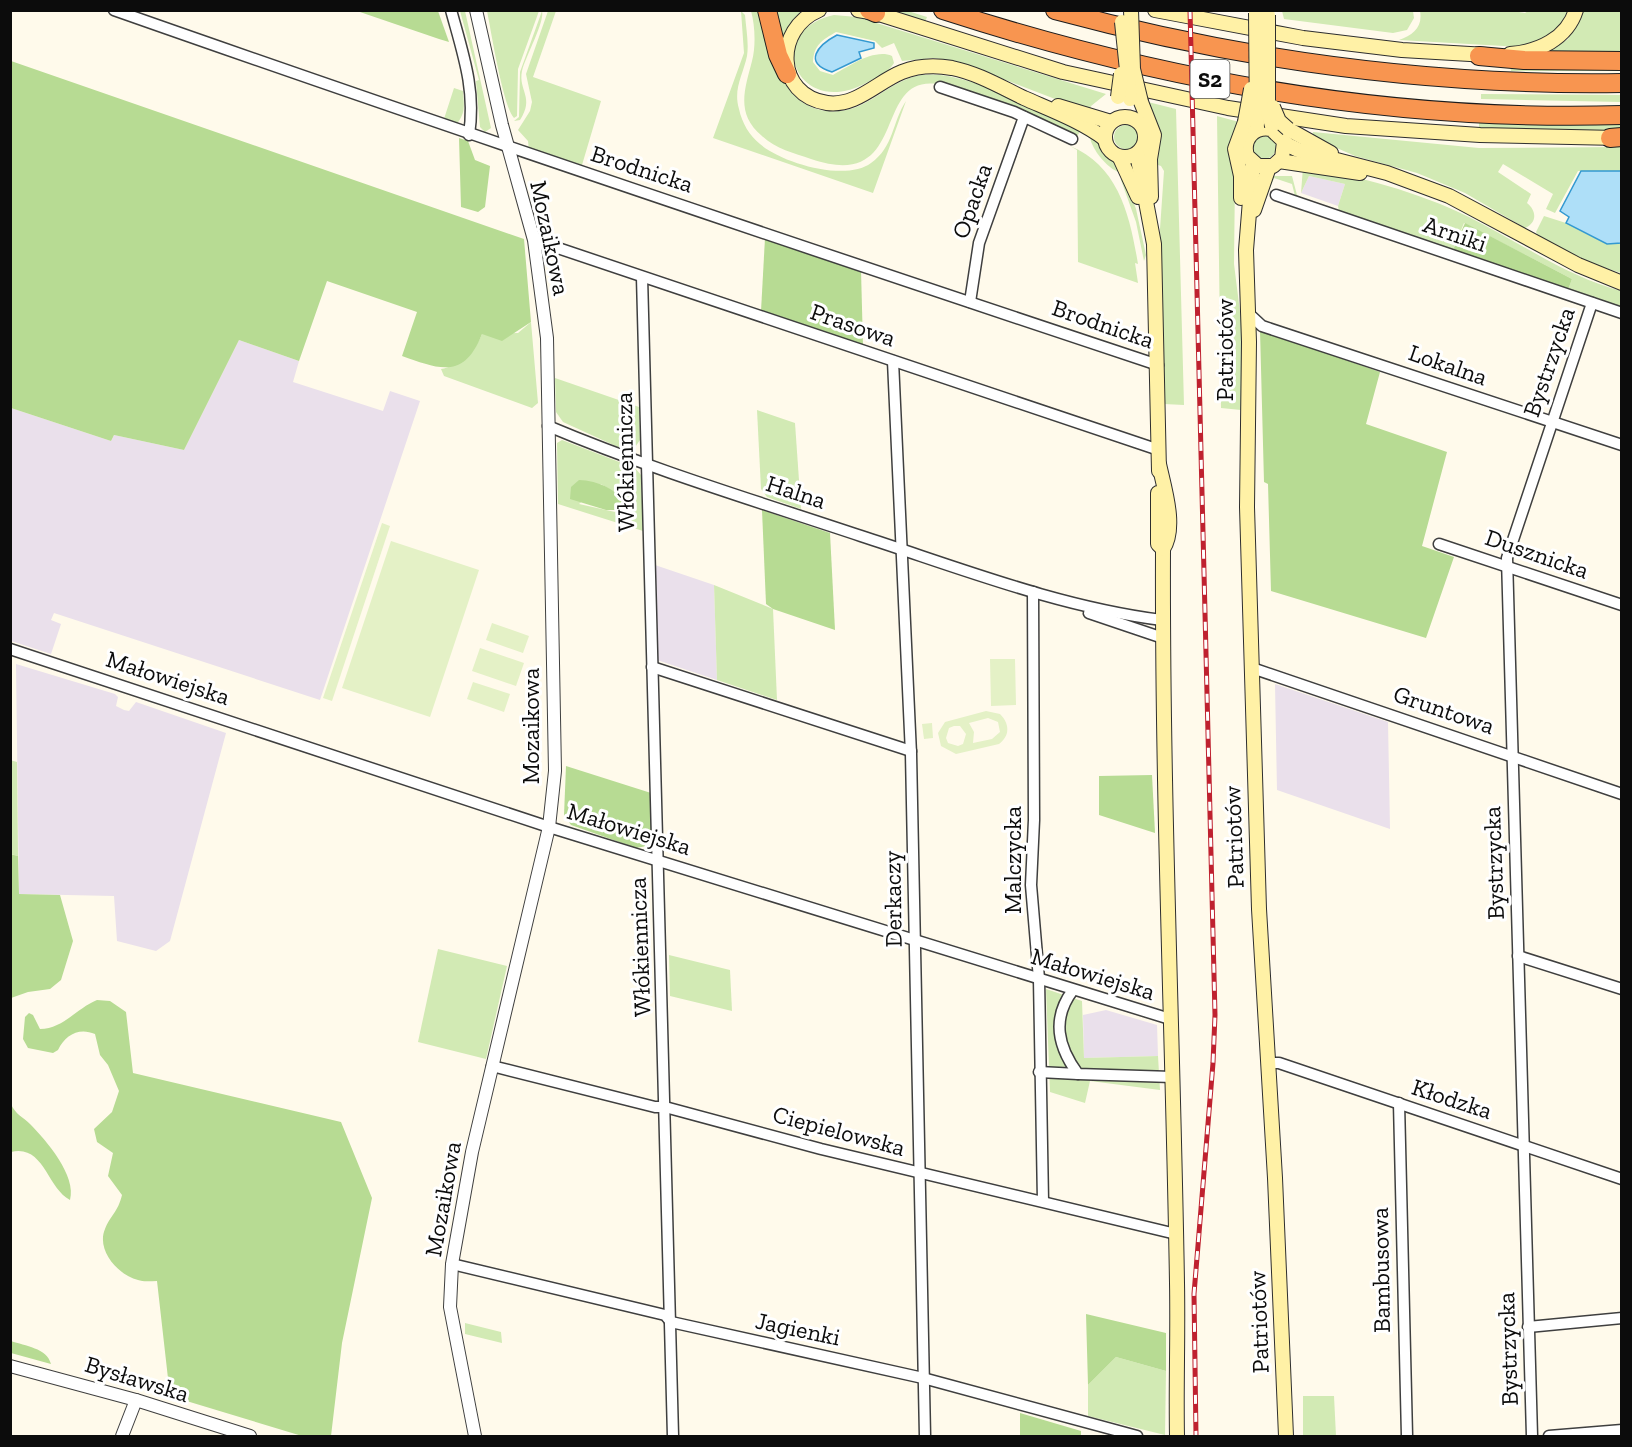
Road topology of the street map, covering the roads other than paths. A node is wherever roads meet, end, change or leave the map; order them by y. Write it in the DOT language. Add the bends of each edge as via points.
graph roads {
  1 [pos="114,10"];
  2 [pos="451,10"];
  3 [pos="476,10"];
  4 [pos="767,10"];
  5 [pos="819,10"];
  6 [pos="858,10"];
  7 [pos="943,10"];
  8 [pos="1055,10"];
  9 [pos="1122,10"];
  10 [pos="1131,10"];
  11 [pos="1155,10"];
  12 [pos="1576,10"];
  13 [pos="872,12"];
  14 [pos="1258,12"];
  15 [pos="1479,56"];
  16 [pos="1622,61"];
  17 [pos="787,74"];
  18 [pos="988,81"];
  19 [pos="1622,83"];
  20 [pos="940,87"];
  21 [pos="1130,99"];
  22 [pos="1622,115"];
  23 [pos="1024,117"];
  24 [pos="1133,119"];
  25 [pos="1113,121"];
  26 [pos="1252,126"];
  27 [pos="1280,132"];
  28 [pos="469,135"];
  29 [pos="1618,138"];
  30 [pos="1072,139"];
  31 [pos="1105,139"];
  32 [pos="508,148"];
  33 [pos="1137,154"];
  34 [pos="1120,158"];
  35 [pos="1253,163"];
  36 [pos="1274,164"];
  37 [pos="1413,183"];
  38 [pos="1276,195"];
  39 [pos="1151,227"];
  40 [pos="1248,235"];
  41 [pos="534,240"];
  42 [pos="642,277"];
  43 [pos="1622,283"];
  44 [pos="970,302"];
  45 [pos="1592,303"];
  46 [pos="1248,313"];
  47 [pos="1622,313"];
  48 [pos="1262,326"];
  49 [pos="1249,342"];
  50 [pos="893,361"];
  51 [pos="1158,365"];
  52 [pos="1551,422"];
  53 [pos="548,426"];
  54 [pos="1622,445"];
  55 [pos="1159,457"];
  56 [pos="646,464"];
  57 [pos="1439,544"];
  58 [pos="903,549"];
  59 [pos="1508,567"];
  60 [pos="1033,592"];
  61 [pos="1622,605"];
  62 [pos="1162,620"];
  63 [pos="1163,638"];
  64 [pos="10,649"];
  65 [pos="652,667"];
  66 [pos="1252,668"];
  67 [pos="911,751"];
  68 [pos="1512,757"];
  69 [pos="1622,794"];
  70 [pos="549,826"];
  71 [pos="658,860"];
  72 [pos="915,941"];
  73 [pos="1518,956"];
  74 [pos="1039,979"];
  75 [pos="1622,988"];
  76 [pos="1073,990"];
  77 [pos="1170,1019"];
  78 [pos="1269,1063"];
  79 [pos="492,1066"];
  80 [pos="1039,1071"];
  81 [pos="1078,1074"];
  82 [pos="1172,1077"];
  83 [pos="1399,1103"];
  84 [pos="665,1107"];
  85 [pos="1523,1146"];
  86 [pos="919,1173"];
  87 [pos="1622,1179"];
  88 [pos="1043,1201"];
  89 [pos="1176,1234"];
  90 [pos="452,1264"];
  91 [pos="1622,1318"];
  92 [pos="671,1322"];
  93 [pos="1528,1327"];
  94 [pos="10,1366"];
  95 [pos="923,1378"];
  96 [pos="136,1400"];
  97 [pos="1622,1430"];
  98 [pos="122,1437"];
  99 [pos="250,1437"];
  100 [pos="475,1437"];
  101 [pos="673,1437"];
  102 [pos="925,1437"];
  103 [pos="1137,1437"];
  104 [pos="1177,1437"];
  105 [pos="1286,1437"];
  106 [pos="1407,1437"];
  107 [pos="1532,1437"];
  108 [pos="1549,1437"];
  1 -- 28 [label="street, Brodnicka"];
  2 -- 28 [label="street" via="471,87"];
  3 -- 32 [label="street, Mozaikowa"];
  4 -- 17 [label="highway"];
  5 -- 17 [label="main road" via="800,22 793,32"];
  6 -- 13 [label="main road"];
  7 -- 22 [label="highway, S2" via="1104,57 1289,93 1466,112"];
  8 -- 19 [label="highway, S2" via="1210,47 1343,68 1481,80"];
  9 -- 21 [label="main road, bridge"];
  10 -- 21 [label="main road, bridge"];
  11 -- 15 [label="main road" via="1303,38"];
  12 -- 15 [label="main road" via="1564,32 1549,43 1514,54"];
  13 -- 29 [label="main road" via="1063,72 1228,108 1346,126 1480,135"];
  14 -- 26 [label="main road, bridge"];
  14 -- 27 [label="main road, bridge" via="1268,111"];
  15 -- 16 [label="highway"];
  17 -- 18 [label="main road" via="804,94 827,103 854,100 914,68 952,68"];
  18 -- 25 [label="main road"];
  18 -- 31 [label="main road"];
  20 -- 23 [label="street"];
  21 -- 24 [label="main road"];
  21 -- 25 [label="main road"];
  21 -- 39 [label="main road" via="1154,135 1150,159"];
  23 -- 30 [label="street"];
  23 -- 44 [label="street, Opacka" via="979,243"];
  24 -- 25 [label="main road"];
  24 -- 33 [label="main road" via="1145,136"];
  25 -- 31 [label="main road"];
  26 -- 27 [label="main road"];
  26 -- 35 [label="main road" via="1245,146"];
  26 -- 40 [label="main road" via="1235,149"];
  27 -- 36 [label="main road" via="1284,154"];
  27 -- 37 [label="main road" via="1346,161"];
  28 -- 32 [label="street, Brodnicka"];
  31 -- 34 [label="main road" via="1110,151"];
  32 -- 41 [label="street, Mozaikowa"];
  32 -- 44 [label="street, Brodnicka"];
  33 -- 34 [label="main road"];
  33 -- 39 [label="main road"];
  34 -- 39 [label="main road"];
  35 -- 36 [label="main road"];
  35 -- 40 [label="main road, Patriotów"];
  36 -- 37 [label="main road" via="1311,164"];
  36 -- 40 [label="main road, Patriotów"];
  37 -- 43 [label="main road" via="1449,196 1578,265"];
  38 -- 45 [label="street, Arniki"];
  39 -- 51 [label="main road"];
  40 -- 46 [label="main road, Patriotów"];
  41 -- 42 [label="street, Prasowa"];
  41 -- 53 [label="street, Mozaikowa" via="547,338"];
  42 -- 50 [label="street, Prasowa"];
  42 -- 56 [label="street, Włókiennicza"];
  44 -- 51 [label="street, Brodnicka"];
  45 -- 47 [label="street, Arniki"];
  45 -- 52 [label="street, Bystrzycka"];
  46 -- 48 [label="street, Lokalna"];
  46 -- 49 [label="main road, Patriotów"];
  48 -- 49 [label="street"];
  48 -- 52 [label="street, Lokalna"];
  49 -- 66 [label="main road, Patriotów" via="1247,471"];
  50 -- 55 [label="street, Prasowa"];
  50 -- 58 [label="street, Derkaczy"];
  51 -- 55 [label="main road"];
  52 -- 54 [label="street, Lokalna"];
  52 -- 59 [label="street, Bystrzycka" via="1508,549"];
  53 -- 56 [label="street, Halna"];
  53 -- 70 [label="street, Mozaikowa" via="555,771"];
  55 -- 62 [label="main road" via="1168,540 1162,549"];
  56 -- 58 [label="street, Halna"];
  56 -- 65 [label="street, Włókiennicza"];
  57 -- 59 [label="street, Dusznicka"];
  58 -- 60 [label="street, Halna"];
  58 -- 67 [label="street, Derkaczy"];
  59 -- 61 [label="street, Dusznicka"];
  59 -- 68 [label="street, Bystrzycka"];
  60 -- 62 [label="street, Halna" via="1106,611"];
  60 -- 63 [label="street, Halna"];
  60 -- 74 [label="street, Malczycka" via="1031,885"];
  62 -- 63 [label="main road"];
  63 -- 77 [label="main road"];
  64 -- 70 [label="street, Małowiejska"];
  65 -- 67 [label="street"];
  65 -- 71 [label="street, Włókiennicza"];
  66 -- 68 [label="street, Gruntowa"];
  66 -- 78 [label="main road, Patriotów" via="1259,909"];
  67 -- 72 [label="street, Derkaczy"];
  68 -- 69 [label="street, Gruntowa"];
  68 -- 73 [label="street, Bystrzycka"];
  70 -- 71 [label="street, Małowiejska"];
  70 -- 79 [label="street, Mozaikowa"];
  71 -- 72 [label="street, Małowiejska"];
  71 -- 84 [label="street, Włókiennicza"];
  72 -- 74 [label="street, Małowiejska"];
  72 -- 86 [label="street, Derkaczy"];
  73 -- 75 [label="street"];
  73 -- 85 [label="street, Bystrzycka"];
  74 -- 76 [label="street, Małowiejska"];
  74 -- 80 [label="street, Malczycka"];
  76 -- 77 [label="street, Małowiejska"];
  76 -- 81 [label="street" via="1063,1003 1058,1030 1063,1049"];
  77 -- 82 [label="main road"];
  78 -- 83 [label="street, Kłodzka"];
  78 -- 105 [label="main road, Patriotów"];
  79 -- 84 [label="street, Ciepielowska"];
  79 -- 90 [label="street, Mozaikowa"];
  80 -- 81 [label="street"];
  80 -- 88 [label="street, Malczycka"];
  81 -- 82 [label="street"];
  82 -- 89 [label="main road"];
  83 -- 85 [label="street, Kłodzka"];
  83 -- 106 [label="street, Bambusowa"];
  84 -- 86 [label="street, Ciepielowska"];
  84 -- 92 [label="street, Włókiennicza"];
  85 -- 87 [label="street, Kłodzka"];
  85 -- 93 [label="street, Bystrzycka"];
  86 -- 88 [label="street, Ciepielowska"];
  86 -- 95 [label="street, Derkaczy"];
  88 -- 89 [label="street, Ciepielowska"];
  89 -- 104 [label="main road"];
  90 -- 92 [label="street, Jagienki" via="665,1315"];
  90 -- 100 [label="street, Mozaikowa" via="452,1318"];
  91 -- 93 [label="street"];
  92 -- 95 [label="street, Jagienki"];
  92 -- 101 [label="street, Włókiennicza"];
  93 -- 107 [label="street, Bystrzycka"];
  94 -- 96 [label="street, Bysławska"];
  95 -- 102 [label="street, Derkaczy"];
  95 -- 103 [label="street, Jagienki"];
  96 -- 98 [label="street"];
  96 -- 99 [label="street, Bysławska"];
  97 -- 108 [label="street"];
}
